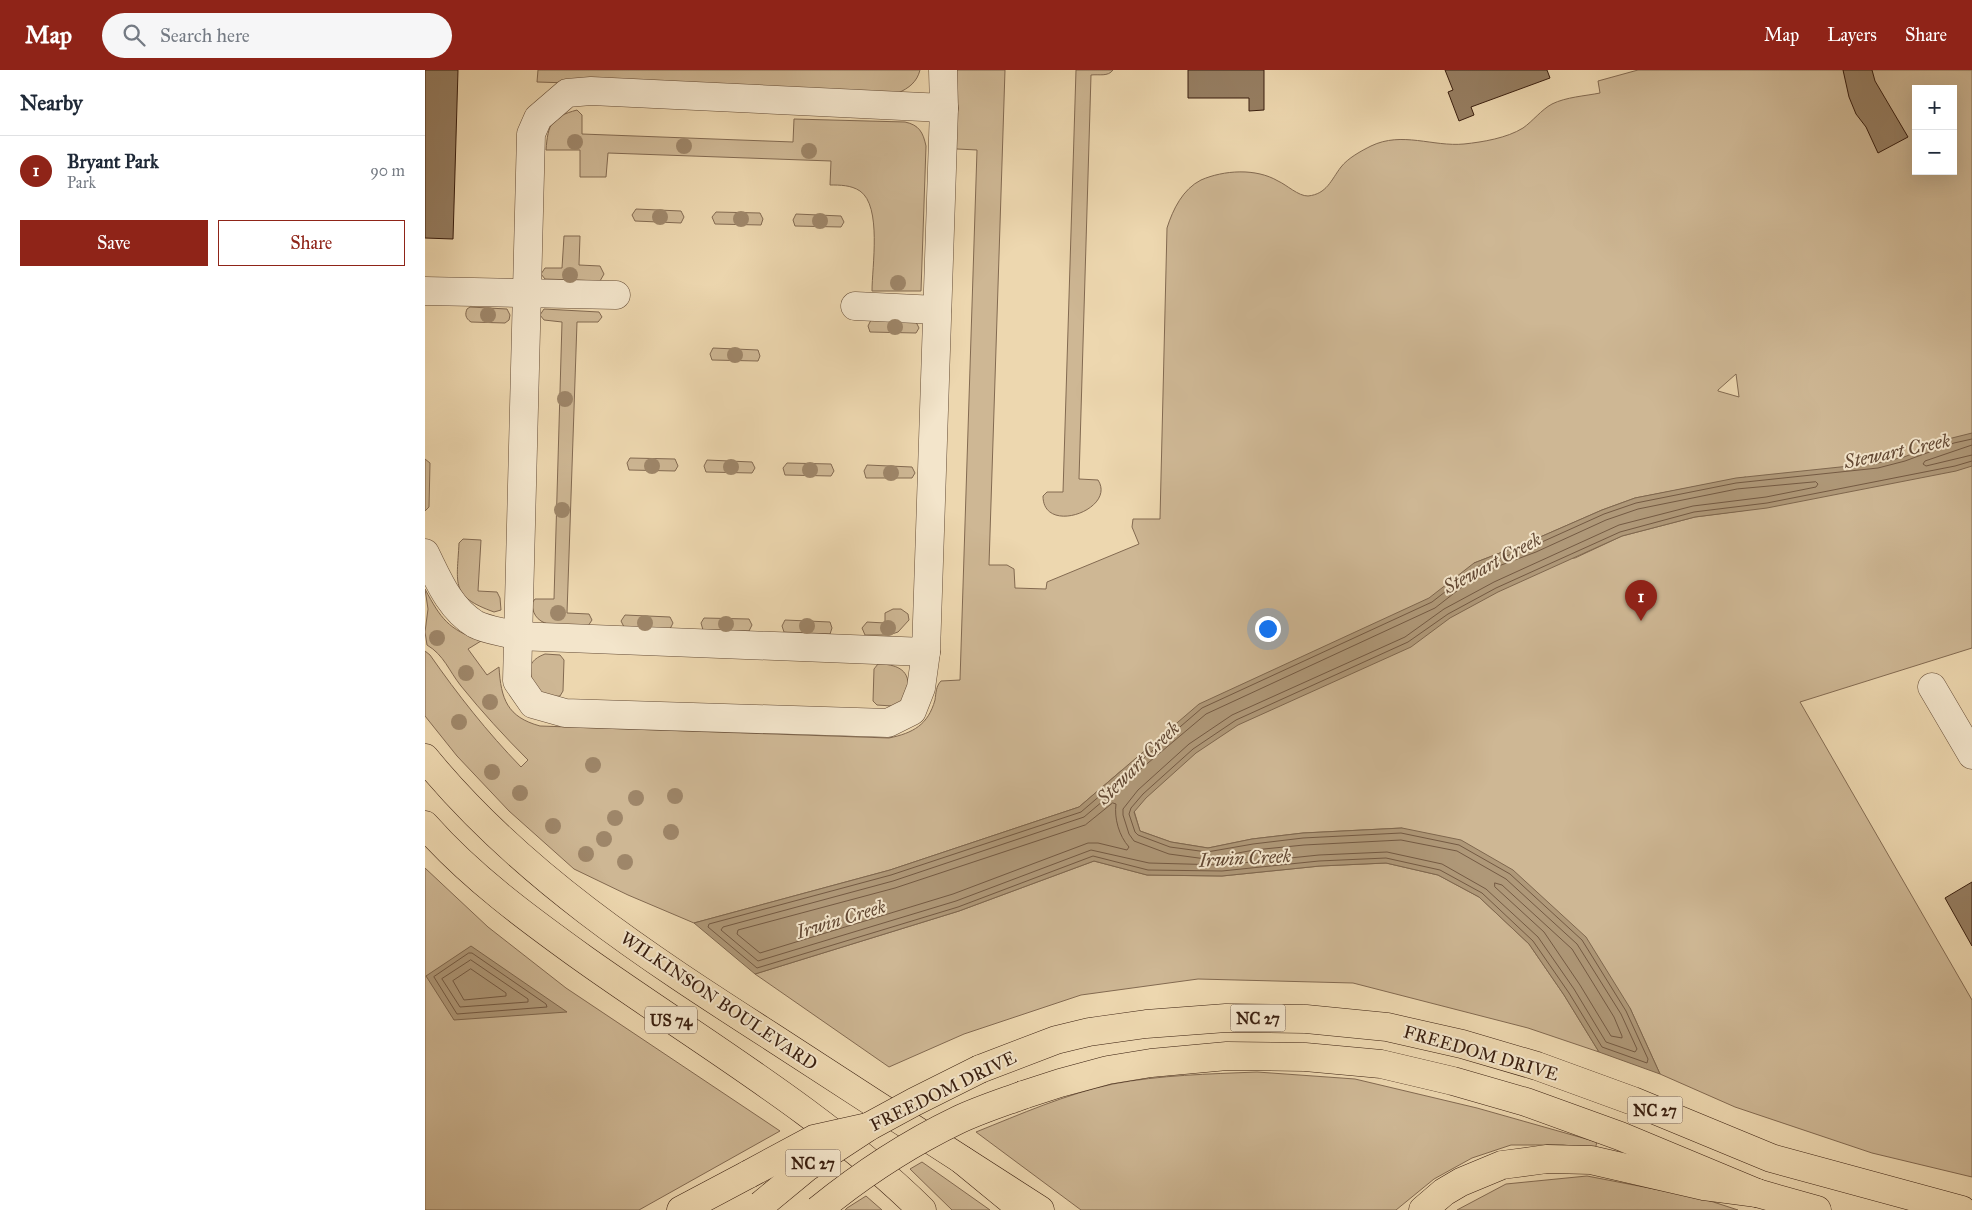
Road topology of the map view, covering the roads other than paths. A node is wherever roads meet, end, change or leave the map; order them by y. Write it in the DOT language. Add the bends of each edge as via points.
graph roads {
  1 [pos="943,70"];
  2 [pos="944,108"];
  3 [pos="425,291"];
  4 [pos="527,294"];
  5 [pos="616,295"];
  6 [pos="855,306"];
  7 [pos="937,310"];
  8 [pos="425,553"];
  9 [pos="517,636"];
  10 [pos="926,652"];
  11 [pos="1932,687"];
  12 [pos="1972,755"];
  13 [pos="425,758"];
  14 [pos="425,825"];
  15 [pos="869,1127"];
  16 [pos="962,1160"];
  17 [pos="1757,1193"];
  18 [pos="759,1208"];
  19 [pos="681,1210"];
  20 [pos="818,1210"];
  21 [pos="922,1210"];
  22 [pos="1023,1210"];
  23 [pos="1041,1210"];
  24 [pos="1423,1210"];
  25 [pos="1817,1210"];
  26 [pos="1962,1210"];
  1 -- 2 [label="lane"];
  2 -- 4 [label="lane" via="591,91 567,93 538,118 531,134"];
  2 -- 7 [label="lane"];
  3 -- 4 [label="lane"];
  4 -- 5 [label="lane"];
  4 -- 9 [label="lane"];
  6 -- 7 [label="lane"];
  7 -- 10 [label="lane"];
  8 -- 9 [label="lane" via="458,610 476,624"];
  9 -- 10 [label="lane"];
  9 -- 10 [label="lane" via="517,681 533,704 565,713 888,723 912,711 921,688"];
  11 -- 12 [label="lane"];
  13 -- 16 [label="main road, WILKINSON BOULEVARD / US 74" via="447,785 517,855 580,906 696,988"];
  14 -- 21 [label="main road, US 74" via="449,852 519,912 790,1101 891,1180"];
  15 -- 18 [label="main road, FREEDOM DRIVE / NC 27, bridge" via="807,1167"];
  15 -- 19 [label="main road, bridge" via="814,1139"];
  15 -- 26 [label="main road, FREEDOM DRIVE / NC 27, bridge" via="980,1069 1056,1040 1146,1024 1226,1018 1306,1019 1387,1027 1463,1044 1537,1066 1771,1158"];
  16 -- 22 [label="main road"];
  16 -- 23 [label="main road, WILKINSON BOULEVARD / US 74"];
  17 -- 20 [label="main road, FREEDOM DRIVE, bridge" via="1620,1136 1525,1102 1453,1081 1381,1064 1305,1057 1227,1056 1108,1070 1023,1095 959,1119 891,1157"];
  17 -- 24 [label="main road" via="1704,1186 1591,1160 1547,1159 1502,1165 1461,1182"];
  17 -- 25 [label="main road, FREEDOM DRIVE"];
}
